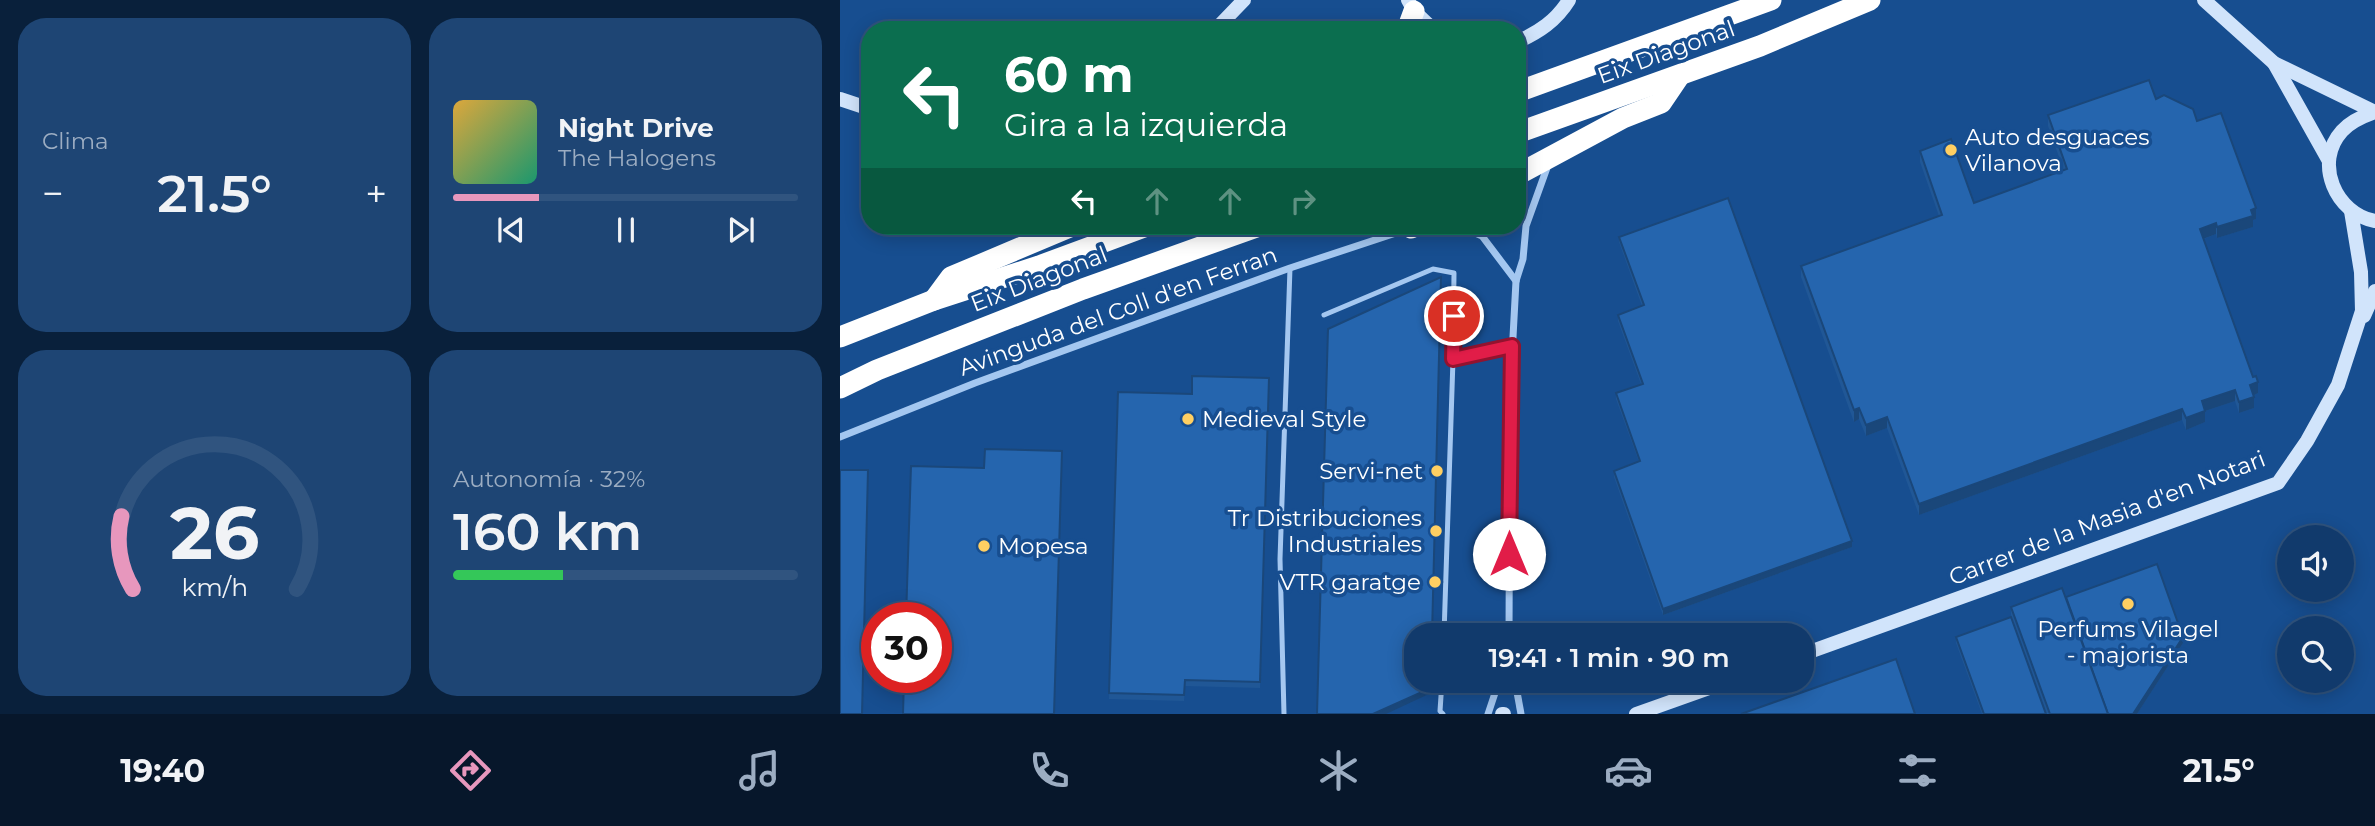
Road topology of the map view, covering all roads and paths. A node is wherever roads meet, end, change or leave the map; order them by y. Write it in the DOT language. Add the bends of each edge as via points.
graph roads {
  1 [pos="1244,0"];
  2 [pos="1569,0"];
  3 [pos="1771,0"];
  4 [pos="1870,0"];
  5 [pos="2204,0"];
  6 [pos="1224,21"];
  7 [pos="1526,38"];
  8 [pos="2274,64"];
  9 [pos="1680,75"];
  10 [pos="1526,89"];
  11 [pos="840,99"];
  12 [pos="861,106"];
  13 [pos="2375,112"];
  14 [pos="1526,130"];
  15 [pos="1550,159"];
  16 [pos="2329,161"];
  17 [pos="1526,171"];
  18 [pos="2351,211"];
  19 [pos="2375,221"];
  20 [pos="1526,226"];
  21 [pos="1051,235"];
  22 [pos="1123,235"];
  23 [pos="1234,235"];
  24 [pos="1389,235"];
  25 [pos="1480,235"];
  26 [pos="1525,235"];
  27 [pos="1290,268"];
  28 [pos="1516,281"];
  29 [pos="2375,291"];
  30 [pos="934,300"];
  31 [pos="1324,315"];
  32 [pos="840,337"];
  33 [pos="2353,340"];
  34 [pos="1512,346"];
  35 [pos="1453,359"];
  36 [pos="840,387"];
  37 [pos="840,437"];
  38 [pos="1444,623"];
  39 [pos="1509,623"];
  40 [pos="1814,650"];
  41 [pos="1440,693"];
  42 [pos="1495,693"];
  43 [pos="1517,693"];
  44 [pos="1695,693"];
  45 [pos="1438,713"];
  46 [pos="1284,714"];
  47 [pos="1488,714"];
  48 [pos="1521,714"];
  49 [pos="1636,714"];
  1 -- 6 [label="street"];
  2 -- 7 [label="street" via="1540,31"];
  3 -- 10 [label="highway, Eix Diagonal"];
  4 -- 9 [label="highway, Eix Diagonal"];
  5 -- 8 [label="street"];
  8 -- 13 [label="street"];
  8 -- 16 [label="street"];
  9 -- 14 [label="highway, Eix Diagonal"];
  9 -- 15 [label="highway" via="1661,103 1623,118"];
  11 -- 12 [label="street"];
  13 -- 16 [label="street" via="2342,131"];
  15 -- 17 [label="highway"];
  15 -- 20 [label="street"];
  16 -- 18 [label="street" via="2333,189"];
  18 -- 19 [label="street"];
  18 -- 33 [label="street, Carrer de la Masia d'en Notari" via="2362,311"];
  21 -- 30 [label="highway" via="951,277"];
  22 -- 30 [label="highway, Eix Diagonal"];
  23 -- 36 [label="highway, Eix Diagonal" via="1083,289"];
  24 -- 27 [label="street, Avinguda del Coll d'en Ferran"];
  25 -- 28 [label="street"];
  26 -- 28 [label="street"];
  27 -- 37 [label="street, Avinguda del Coll d'en Ferran"];
  27 -- 46 [label="lane" via="1280,559"];
  28 -- 34 [label="street"];
  29 -- 33 [label="street, Carrer de la Masia d'en Notari"];
  30 -- 32 [label="highway, Eix Diagonal"];
  31 -- 35 [label="lane" via="1433,269 1454,273"];
  33 -- 40 [label="street, Carrer de la Masia d'en Notari" via="2338,385 2278,483"];
  34 -- 35 [label="lane"];
  34 -- 39 [label="street"];
  35 -- 38 [label="lane"];
  41 -- 45 [label="lane"];
  42 -- 47 [label="street"];
  43 -- 48 [label="street"];
  44 -- 49 [label="street"];
}
